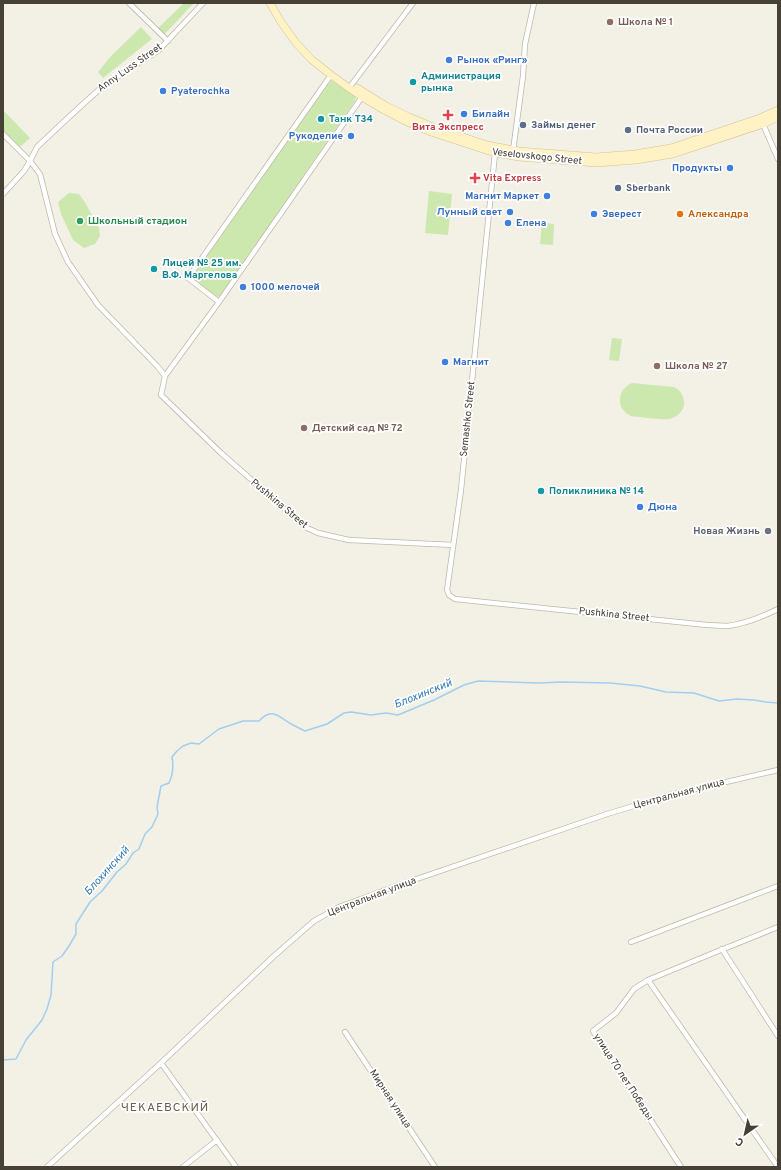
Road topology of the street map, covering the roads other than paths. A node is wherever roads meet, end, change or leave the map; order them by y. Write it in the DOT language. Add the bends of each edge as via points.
graph roads {
  1 [pos="129,3"];
  2 [pos="203,3"];
  3 [pos="270,3"];
  4 [pos="275,3"];
  5 [pos="413,3"];
  6 [pos="534,3"];
  7 [pos="168,42"];
  8 [pos="332,73"];
  9 [pos="352,84"];
  10 [pos="364,95"];
  11 [pos="778,110"];
  12 [pos="778,117"];
  13 [pos="762,121"];
  14 [pos="3,134"];
  15 [pos="496,150"];
  16 [pos="513,151"];
  17 [pos="778,159"];
  18 [pos="596,160"];
  19 [pos="30,161"];
  20 [pos="3,194"];
  21 [pos="219,302"];
  22 [pos="165,376"];
  23 [pos="453,545"];
  24 [pos="449,595"];
  25 [pos="778,609"];
  26 [pos="778,770"];
  27 [pos="778,886"];
  28 [pos="778,927"];
  29 [pos="630,942"];
  30 [pos="722,949"];
  31 [pos="648,980"];
  32 [pos="345,1032"];
  33 [pos="778,1036"];
  34 [pos="161,1063"];
  35 [pos="216,1140"];
  36 [pos="47,1167"];
  37 [pos="183,1167"];
  38 [pos="236,1167"];
  39 [pos="435,1167"];
  40 [pos="681,1167"];
  41 [pos="778,1167"];
  1 -- 7 [label="street"];
  2 -- 7 [label="street, Anny Luss Street"];
  3 -- 8 [label="main road, Veselovskogo Street" via="296,42 312,60"];
  4 -- 8 [label="main road, Veselovskogo Street" via="300,40"];
  5 -- 9 [label="street"];
  6 -- 16 [label="street" via="525,44"];
  7 -- 19 [label="street, Anny Luss Street" via="103,86 37,147"];
  8 -- 9 [label="main road, Veselovskogo Street"];
  8 -- 10 [label="main road, Veselovskogo Street"];
  8 -- 21 [label="street" via="188,278"];
  9 -- 10 [label="main road, Veselovskogo Street"];
  10 -- 15 [label="main road, Veselovskogo Street" via="407,122 431,132"];
  10 -- 21 [label="street"];
  11 -- 13 [label="main road, Veselovskogo Street"];
  12 -- 13 [label="main road, Veselovskogo Street"];
  13 -- 17 [label="street"];
  13 -- 18 [label="main road, Veselovskogo Street" via="673,154 636,160"];
  14 -- 19 [label="street"];
  15 -- 16 [label="main road, Veselovskogo Street"];
  15 -- 18 [label="main road, Veselovskogo Street" via="519,157"];
  15 -- 23 [label="street, Semashko Street" via="468,426"];
  16 -- 18 [label="main road, Veselovskogo Street"];
  19 -- 20 [label="street"];
  19 -- 22 [label="street" via="40,174 55,234 68,262 98,305"];
  21 -- 22 [label="street"];
  22 -- 23 [label="street, Pushkina Street" via="161,395 221,453 305,527 318,533 349,540"];
  23 -- 24 [label="street, Semashko Street" via="447,590"];
  24 -- 25 [label="street, Pushkina Street" via="455,599 726,626 739,624"];
  26 -- 34 [label="street, Центральная улица" via="670,795 614,812 339,907 314,921 274,956"];
  27 -- 29 [label="street"];
  28 -- 30 [label="street, улица 70 лет Победы"];
  30 -- 31 [label="street, улица 70 лет Победы"];
  30 -- 33 [label="street"];
  31 -- 40 [label="street, улица 70 лет Победы" via="634,989 616,1012 592,1031"];
  31 -- 41 [label="street"];
  32 -- 39 [label="street, Мирная улица"];
  34 -- 35 [label="street"];
  34 -- 36 [label="street, Центральная улица"];
  35 -- 37 [label="street"];
  35 -- 38 [label="street"];
}
